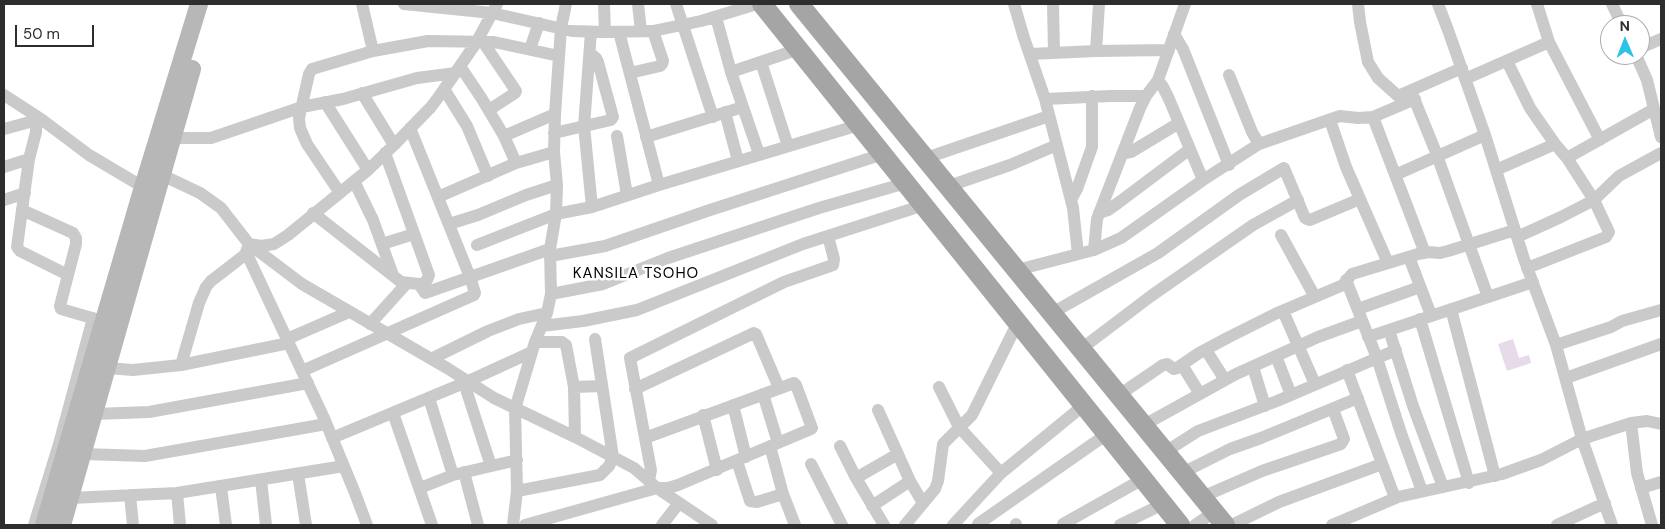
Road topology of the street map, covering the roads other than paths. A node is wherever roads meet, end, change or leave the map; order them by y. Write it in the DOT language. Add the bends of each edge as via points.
graph roads {
  1 [pos="199,4"];
  2 [pos="211,4"];
  3 [pos="362,4"];
  4 [pos="404,4"];
  5 [pos="566,4"];
  6 [pos="604,4"];
  7 [pos="638,4"];
  8 [pos="676,4"];
  9 [pos="757,4"];
  10 [pos="762,4"];
  11 [pos="799,4"];
  12 [pos="1014,4"];
  13 [pos="1053,4"];
  14 [pos="1099,4"];
  15 [pos="1185,4"];
  16 [pos="1358,4"];
  17 [pos="1438,4"];
  18 [pos="1537,4"];
  19 [pos="456,7"];
  20 [pos="494,8"];
  21 [pos="716,17"];
  22 [pos="539,23"];
  23 [pos="683,25"];
  24 [pos="561,28"];
  25 [pos="647,31"];
  26 [pos="591,32"];
  27 [pos="605,32"];
  28 [pos="619,32"];
  29 [pos="1174,34"];
  30 [pos="479,42"];
  31 [pos="1549,42"];
  32 [pos="530,49"];
  33 [pos="799,49"];
  34 [pos="1096,50"];
  35 [pos="1168,50"];
  36 [pos="373,51"];
  37 [pos="1054,52"];
  38 [pos="590,53"];
  39 [pos="1030,54"];
  40 [pos="559,56"];
  41 [pos="1507,61"];
  42 [pos="761,62"];
  43 [pos="1640,65"];
  44 [pos="458,70"];
  45 [pos="731,72"];
  46 [pos="630,73"];
  47 [pos="1229,74"];
  48 [pos="1463,74"];
  49 [pos="1158,80"];
  50 [pos="444,89"];
  51 [pos="362,93"];
  52 [pos="4,95"];
  53 [pos="1413,95"];
  54 [pos="1092,96"];
  55 [pos="1146,96"];
  56 [pos="1045,99"];
  57 [pos="325,102"];
  58 [pos="302,107"];
  59 [pos="742,107"];
  60 [pos="1654,109"];
  61 [pos="489,110"];
  62 [pos="725,112"];
  63 [pos="555,114"];
  64 [pos="1049,116"];
  65 [pos="713,117"];
  66 [pos="1372,117"];
  67 [pos="38,119"];
  68 [pos="1330,120"];
  69 [pos="1179,123"];
  70 [pos="859,125"];
  71 [pos="584,126"];
  72 [pos="410,128"];
  73 [pos="4,129"];
  74 [pos="554,133"];
  75 [pos="1485,135"];
  76 [pos="504,136"];
  77 [pos="617,136"];
  78 [pos="646,137"];
  79 [pos="1661,137"];
  80 [pos="172,138"];
  81 [pos="1600,140"];
  82 [pos="1259,144"];
  83 [pos="1555,144"];
  84 [pos="788,146"];
  85 [pos="1057,146"];
  86 [pos="1190,148"];
  87 [pos="390,149"];
  88 [pos="554,152"];
  89 [pos="1661,153"];
  90 [pos="759,154"];
  91 [pos="883,154"];
  92 [pos="1122,154"];
  93 [pos="1438,156"];
  94 [pos="926,158"];
  95 [pos="1567,158"];
  96 [pos="29,159"];
  97 [pos="738,161"];
  98 [pos="516,163"];
  99 [pos="1229,165"];
  100 [pos="4,167"];
  101 [pos="368,170"];
  102 [pos="1496,170"];
  103 [pos="162,175"];
  104 [pos="1395,175"];
  105 [pos="488,176"];
  106 [pos="1203,180"];
  107 [pos="354,181"];
  108 [pos="906,183"];
  109 [pos="557,184"];
  110 [pos="658,185"];
  111 [pos="949,186"];
  112 [pos="143,187"];
  113 [pos="24,193"];
  114 [pos="340,193"];
  115 [pos="627,195"];
  116 [pos="438,197"];
  117 [pos="1360,199"];
  118 [pos="4,200"];
  119 [pos="1070,200"];
  120 [pos="1298,200"];
  121 [pos="1594,200"];
  122 [pos="924,206"];
  123 [pos="592,207"];
  124 [pos="22,210"];
  125 [pos="313,213"];
  126 [pos="556,214"];
  127 [pos="1100,214"];
  128 [pos="449,224"];
  129 [pos="414,234"];
  130 [pos="1516,234"];
  131 [pos="1281,235"];
  132 [pos="828,236"];
  133 [pos="382,244"];
  134 [pos="1470,244"];
  135 [pos="477,245"];
  136 [pos="248,249"];
  137 [pos="1094,250"];
  138 [pos="550,252"];
  139 [pos="1425,253"];
  140 [pos="1078,254"];
  141 [pos="1409,257"];
  142 [pos="1388,263"];
  143 [pos="1527,268"];
  144 [pos="1017,270"];
  145 [pos="68,275"];
  146 [pos="393,276"];
  147 [pos="470,277"];
  148 [pos="1346,280"];
  149 [pos="1533,282"];
  150 [pos="407,283"];
  151 [pos="421,286"];
  152 [pos="1420,287"];
  153 [pos="551,294"];
  154 [pos="1315,297"];
  155 [pos="1488,297"];
  156 [pos="1358,309"];
  157 [pos="1451,309"];
  158 [pos="1661,310"];
  159 [pos="1283,311"];
  160 [pos="349,312"];
  161 [pos="547,313"];
  162 [pos="1052,313"];
  163 [pos="1426,317"];
  164 [pos="98,320"];
  165 [pos="1362,321"];
  166 [pos="1018,322"];
  167 [pos="370,324"];
  168 [pos="542,326"];
  169 [pos="1389,330"];
  170 [pos="386,333"];
  171 [pos="1368,337"];
  172 [pos="595,339"];
  173 [pos="288,341"];
  174 [pos="1661,344"];
  175 [pos="1556,345"];
  176 [pos="1298,346"];
  177 [pos="534,347"];
  178 [pos="1081,349"];
  179 [pos="1206,350"];
  180 [pos="1396,350"];
  181 [pos="1276,356"];
  182 [pos="1377,358"];
  183 [pos="431,359"];
  184 [pos="181,365"];
  185 [pos="1182,365"];
  186 [pos="1253,367"];
  187 [pos="107,368"];
  188 [pos="1347,370"];
  189 [pos="302,371"];
  190 [pos="1566,378"];
  191 [pos="1225,380"];
  192 [pos="466,382"];
  193 [pos="308,383"];
  194 [pos="1315,384"];
  195 [pos="602,386"];
  196 [pos="574,387"];
  197 [pos="938,387"];
  198 [pos="778,388"];
  199 [pos="635,389"];
  200 [pos="763,394"];
  201 [pos="1200,394"];
  202 [pos="1119,395"];
  203 [pos="1291,395"];
  204 [pos="429,398"];
  205 [pos="1358,398"];
  206 [pos="732,405"];
  207 [pos="1084,405"];
  208 [pos="1265,406"];
  209 [pos="515,409"];
  210 [pos="1332,409"];
  211 [pos="878,410"];
  212 [pos="86,412"];
  213 [pos="393,413"];
  214 [pos="703,415"];
  215 [pos="1630,423"];
  216 [pos="326,424"];
  217 [pos="1661,424"];
  218 [pos="1144,425"];
  219 [pos="959,427"];
  220 [pos="1107,434"];
  221 [pos="575,436"];
  222 [pos="332,438"];
  223 [pos="645,438"];
  224 [pos="1582,439"];
  225 [pos="774,445"];
  226 [pos="840,446"];
  227 [pos="1165,452"];
  228 [pos="83,454"];
  229 [pos="898,454"];
  230 [pos="613,457"];
  231 [pos="742,459"];
  232 [pos="517,460"];
  233 [pos="811,464"];
  234 [pos="1382,464"];
  235 [pos="344,466"];
  236 [pos="491,466"];
  237 [pos="716,470"];
  238 [pos="1000,473"];
  239 [pos="1182,473"];
  240 [pos="298,474"];
  241 [pos="459,474"];
  242 [pos="1495,476"];
  243 [pos="856,478"];
  244 [pos="1143,479"];
  245 [pos="261,480"];
  246 [pos="910,481"];
  247 [pos="1469,482"];
  248 [pos="1661,482"];
  249 [pos="653,485"];
  250 [pos="221,487"];
  251 [pos="1443,487"];
  252 [pos="420,488"];
  253 [pos="1641,488"];
  254 [pos="517,490"];
  255 [pos="1422,491"];
  256 [pos="177,493"];
  257 [pos="783,494"];
  258 [pos="130,495"];
  259 [pos="71,498"];
  260 [pos="1395,498"];
  261 [pos="976,500"];
  262 [pos="679,503"];
  263 [pos="923,503"];
  264 [pos="1605,503"];
  265 [pos="1163,504"];
  266 [pos="872,506"];
  267 [pos="1214,512"];
  268 [pos="672,520"];
  269 [pos="1063,524"];
  270 [pos="34,525"];
  271 [pos="44,525"];
  272 [pos="62,525"];
  273 [pos="133,525"];
  274 [pos="180,525"];
  275 [pos="226,525"];
  276 [pos="266,525"];
  277 [pos="306,525"];
  278 [pos="367,525"];
  279 [pos="432,525"];
  280 [pos="478,525"];
  281 [pos="513,525"];
  282 [pos="525,525"];
  283 [pos="662,525"];
  284 [pos="712,525"];
  285 [pos="796,525"];
  286 [pos="842,525"];
  287 [pos="884,525"];
  288 [pos="905,525"];
  289 [pos="953,525"];
  290 [pos="978,525"];
  291 [pos="1120,525"];
  292 [pos="1180,525"];
  293 [pos="1195,525"];
  294 [pos="1232,525"];
  295 [pos="1332,525"];
  296 [pos="1557,525"];
  297 [pos="1612,525"];
  298 [pos="1652,525"];
  1 -- 112 [label="main road"];
  2 -- 80 [label="main road"];
  3 -- 36 [label="street"];
  4 -- 19 [label="street"];
  5 -- 24 [label="street"];
  6 -- 27 [label="street"];
  7 -- 25 [label="street"];
  8 -- 23 [label="street"];
  9 -- 21 [label="street"];
  10 -- 33 [label="main road"];
  11 -- 94 [label="main road"];
  12 -- 39 [label="street"];
  13 -- 37 [label="street"];
  14 -- 34 [label="street"];
  15 -- 29 [label="street"];
  16 -- 53 [label="street" via="1365,54 1372,70 1398,96"];
  17 -- 48 [label="street"];
  18 -- 31 [label="street"];
  19 -- 20 [label="street"];
  20 -- 22 [label="street"];
  20 -- 30 [label="street"];
  21 -- 23 [label="street"];
  21 -- 45 [label="street"];
  22 -- 24 [label="street"];
  22 -- 32 [label="street"];
  23 -- 25 [label="street"];
  23 -- 65 [label="street"];
  24 -- 26 [label="street"];
  24 -- 40 [label="street"];
  25 -- 28 [label="street"];
  25 -- 46 [label="street" via="662,64"];
  26 -- 27 [label="street"];
  26 -- 38 [label="street"];
  27 -- 28 [label="street"];
  28 -- 46 [label="street"];
  29 -- 35 [label="street"];
  29 -- 99 [label="street"];
  30 -- 32 [label="street"];
  30 -- 36 [label="street" via="428,41"];
  30 -- 44 [label="street"];
  30 -- 61 [label="street" via="516,91"];
  31 -- 41 [label="street"];
  31 -- 81 [label="street"];
  32 -- 40 [label="street"];
  33 -- 42 [label="street"];
  33 -- 70 [label="main road"];
  34 -- 35 [label="street"];
  34 -- 37 [label="street"];
  35 -- 49 [label="street"];
  36 -- 58 [label="street" via="312,69"];
  37 -- 39 [label="street"];
  38 -- 71 [label="street"];
  38 -- 71 [label="street" via="598,62 613,117"];
  39 -- 56 [label="street"];
  40 -- 63 [label="street"];
  41 -- 48 [label="street"];
  41 -- 83 [label="street" via="1530,108"];
  42 -- 45 [label="street"];
  42 -- 84 [label="street"];
  43 -- 60 [label="street"];
  44 -- 50 [label="street"];
  44 -- 51 [label="street"];
  44 -- 61 [label="street"];
  45 -- 59 [label="street"];
  46 -- 78 [label="street"];
  47 -- 82 [label="street"];
  48 -- 53 [label="street"];
  48 -- 75 [label="street"];
  49 -- 55 [label="street"];
  49 -- 69 [label="street"];
  50 -- 72 [label="street"];
  50 -- 105 [label="street" via="467,126"];
  51 -- 57 [label="street"];
  51 -- 87 [label="street"];
  52 -- 67 [label="street"];
  53 -- 66 [label="street"];
  53 -- 93 [label="street"];
  54 -- 55 [label="street"];
  54 -- 56 [label="street"];
  54 -- 119 [label="street" via="1092,147"];
  55 -- 92 [label="street"];
  56 -- 64 [label="street"];
  57 -- 58 [label="street"];
  57 -- 101 [label="street"];
  58 -- 80 [label="street" via="211,138"];
  58 -- 114 [label="street" via="299,118 303,136"];
  59 -- 62 [label="street"];
  59 -- 90 [label="street"];
  60 -- 79 [label="street"];
  60 -- 81 [label="street"];
  61 -- 76 [label="street"];
  62 -- 65 [label="street"];
  62 -- 97 [label="street"];
  63 -- 74 [label="street"];
  63 -- 76 [label="street"];
  64 -- 85 [label="street"];
  64 -- 94 [label="street"];
  65 -- 78 [label="street"];
  66 -- 68 [label="street" via="1340,116"];
  66 -- 104 [label="street"];
  67 -- 73 [label="street"];
  67 -- 96 [label="street"];
  67 -- 112 [label="street"];
  68 -- 82 [label="street"];
  68 -- 117 [label="street"];
  69 -- 86 [label="street"];
  69 -- 92 [label="street" via="1131,152"];
  70 -- 84 [label="street"];
  70 -- 91 [label="main road"];
  71 -- 74 [label="street"];
  71 -- 123 [label="street"];
  72 -- 87 [label="street"];
  72 -- 116 [label="street"];
  74 -- 88 [label="street"];
  75 -- 93 [label="street"];
  75 -- 102 [label="street"];
  76 -- 98 [label="street"];
  77 -- 115 [label="street"];
  78 -- 110 [label="street"];
  80 -- 103 [label="main road"];
  81 -- 95 [label="street"];
  82 -- 99 [label="street"];
  83 -- 95 [label="street"];
  83 -- 102 [label="street"];
  84 -- 90 [label="street"];
  85 -- 111 [label="street"];
  85 -- 119 [label="street"];
  86 -- 106 [label="street"];
  86 -- 127 [label="street"];
  87 -- 101 [label="street"];
  87 -- 129 [label="street"];
  88 -- 98 [label="street"];
  88 -- 109 [label="street"];
  89 -- 121 [label="street" via="1619,176"];
  90 -- 97 [label="street"];
  91 -- 108 [label="main road"];
  91 -- 138 [label="street" via="605,246"];
  92 -- 127 [label="street"];
  93 -- 104 [label="street"];
  93 -- 134 [label="street"];
  94 -- 111 [label="main road"];
  95 -- 121 [label="street"];
  96 -- 100 [label="street"];
  96 -- 113 [label="street"];
  97 -- 110 [label="street"];
  98 -- 105 [label="street"];
  99 -- 106 [label="street"];
  101 -- 107 [label="street"];
  102 -- 130 [label="street"];
  103 -- 136 [label="street" via="200,192 220,208"];
  103 -- 187 [label="main road"];
  104 -- 139 [label="street"];
  105 -- 116 [label="street"];
  106 -- 137 [label="street" via="1121,238"];
  107 -- 114 [label="street"];
  107 -- 133 [label="street"];
  108 -- 122 [label="main road"];
  108 -- 153 [label="street" via="668,258 602,284"];
  109 -- 126 [label="street"];
  109 -- 128 [label="street"];
  110 -- 115 [label="street"];
  111 -- 144 [label="main road"];
  112 -- 164 [label="main road"];
  113 -- 118 [label="street"];
  113 -- 124 [label="street"];
  114 -- 125 [label="street"];
  115 -- 123 [label="street"];
  116 -- 128 [label="street"];
  117 -- 120 [label="street" via="1310,220 1305,218"];
  117 -- 142 [label="street"];
  119 -- 140 [label="street"];
  120 -- 162 [label="street" via="1286,169 1282,169 1239,195 1158,253"];
  120 -- 178 [label="street" via="1254,225"];
  121 -- 130 [label="street"];
  121 -- 143 [label="street" via="1609,232 1606,238"];
  122 -- 132 [label="street"];
  122 -- 166 [label="main road"];
  123 -- 126 [label="street"];
  124 -- 145 [label="street" via="18,250"];
  124 -- 145 [label="street" via="73,233 76,244"];
  125 -- 136 [label="street" via="274,244"];
  125 -- 146 [label="street"];
  126 -- 135 [label="street"];
  126 -- 138 [label="street"];
  127 -- 137 [label="street"];
  128 -- 147 [label="street"];
  129 -- 133 [label="street"];
  129 -- 151 [label="street" via="429,275"];
  130 -- 134 [label="street"];
  130 -- 143 [label="street"];
  131 -- 154 [label="street"];
  132 -- 168 [label="street" via="637,310"];
  132 -- 199 [label="street" via="833,265 784,282 630,358"];
  133 -- 146 [label="street"];
  134 -- 139 [label="street" via="1440,253"];
  134 -- 155 [label="street"];
  136 -- 160 [label="street"];
  136 -- 173 [label="street"];
  136 -- 184 [label="street" via="206,287 198,303"];
  137 -- 140 [label="street"];
  138 -- 147 [label="street"];
  138 -- 153 [label="street"];
  139 -- 141 [label="street"];
  140 -- 144 [label="street"];
  141 -- 142 [label="street"];
  141 -- 152 [label="street"];
  142 -- 148 [label="street" via="1352,274"];
  143 -- 149 [label="street"];
  144 -- 162 [label="main road"];
  145 -- 164 [label="street" via="61,309"];
  146 -- 150 [label="street"];
  147 -- 151 [label="street" via="425,293"];
  147 -- 170 [label="street" via="475,293 471,298"];
  148 -- 154 [label="street" via="1343,285"];
  148 -- 156 [label="street"];
  149 -- 155 [label="street"];
  149 -- 175 [label="street"];
  150 -- 151 [label="street"];
  150 -- 167 [label="street"];
  152 -- 156 [label="street"];
  152 -- 163 [label="street"];
  153 -- 161 [label="street"];
  154 -- 159 [label="street"];
  155 -- 157 [label="street"];
  156 -- 165 [label="street"];
  157 -- 163 [label="street"];
  157 -- 242 [label="street"];
  158 -- 175 [label="street"];
  159 -- 176 [label="street"];
  159 -- 179 [label="street"];
  160 -- 167 [label="street"];
  160 -- 173 [label="street"];
  161 -- 168 [label="street"];
  161 -- 183 [label="street" via="488,331"];
  162 -- 178 [label="main road"];
  163 -- 169 [label="street"];
  163 -- 247 [label="street"];
  164 -- 212 [label="main road"];
  164 -- 270 [label="street"];
  165 -- 171 [label="street"];
  165 -- 176 [label="street"];
  166 -- 207 [label="main road"];
  166 -- 219 [label="street" via="972,415"];
  167 -- 170 [label="street"];
  168 -- 177 [label="street"];
  169 -- 171 [label="street"];
  169 -- 180 [label="street"];
  170 -- 183 [label="street"];
  170 -- 189 [label="street"];
  171 -- 182 [label="street"];
  172 -- 195 [label="street"];
  173 -- 184 [label="street"];
  173 -- 189 [label="street"];
  174 -- 190 [label="street"];
  175 -- 190 [label="street"];
  176 -- 181 [label="street"];
  176 -- 194 [label="street"];
  177 -- 192 [label="street"];
  177 -- 196 [label="street" via="565,343"];
  177 -- 209 [label="street"];
  178 -- 202 [label="main road"];
  179 -- 185 [label="street"];
  179 -- 191 [label="street"];
  180 -- 182 [label="street"];
  180 -- 251 [label="street"];
  181 -- 186 [label="street"];
  181 -- 203 [label="street"];
  182 -- 188 [label="street"];
  182 -- 255 [label="street"];
  183 -- 192 [label="street"];
  184 -- 187 [label="street" via="133,370"];
  185 -- 201 [label="street"];
  185 -- 202 [label="street" via="1175,369 1163,365"];
  186 -- 191 [label="street"];
  186 -- 208 [label="street"];
  187 -- 212 [label="main road"];
  188 -- 194 [label="street"];
  188 -- 205 [label="street"];
  189 -- 193 [label="street"];
  190 -- 224 [label="street"];
  191 -- 201 [label="street"];
  192 -- 204 [label="street"];
  192 -- 209 [label="street"];
  192 -- 236 [label="street"];
  193 -- 212 [label="street" via="149,412"];
  193 -- 216 [label="street"];
  194 -- 203 [label="street"];
  195 -- 196 [label="street"];
  195 -- 230 [label="street"];
  196 -- 221 [label="street"];
  197 -- 219 [label="street"];
  198 -- 199 [label="street" via="754,333"];
  198 -- 200 [label="street"];
  198 -- 225 [label="street" via="796,385 812,428"];
  199 -- 223 [label="street"];
  200 -- 206 [label="street"];
  200 -- 225 [label="street"];
  201 -- 218 [label="street"];
  202 -- 218 [label="main road"];
  203 -- 208 [label="street"];
  204 -- 213 [label="street"];
  204 -- 241 [label="street"];
  205 -- 210 [label="street"];
  205 -- 234 [label="street"];
  206 -- 214 [label="street"];
  206 -- 231 [label="street"];
  207 -- 220 [label="main road"];
  207 -- 238 [label="street"];
  208 -- 227 [label="street" via="1198,431"];
  209 -- 221 [label="street"];
  209 -- 232 [label="street"];
  210 -- 239 [label="street" via="1230,449"];
  210 -- 267 [label="street" via="1344,439 1341,444 1262,470"];
  211 -- 229 [label="street"];
  212 -- 228 [label="main road"];
  212 -- 271 [label="main road"];
  213 -- 222 [label="street"];
  213 -- 252 [label="street"];
  214 -- 223 [label="street"];
  214 -- 237 [label="street"];
  215 -- 217 [label="street" via="1647,421"];
  215 -- 224 [label="street"];
  215 -- 253 [label="street"];
  216 -- 222 [label="street"];
  216 -- 228 [label="street" via="145,456"];
  218 -- 227 [label="main road"];
  219 -- 238 [label="street"];
  219 -- 263 [label="street" via="943,444 938,482"];
  220 -- 244 [label="main road"];
  220 -- 290 [label="street"];
  221 -- 230 [label="street"];
  222 -- 235 [label="street"];
  223 -- 249 [label="street"];
  224 -- 242 [label="street" via="1541,460"];
  224 -- 264 [label="street"];
  225 -- 231 [label="street"];
  225 -- 257 [label="street"];
  226 -- 243 [label="street"];
  227 -- 239 [label="main road"];
  228 -- 259 [label="main road"];
  229 -- 243 [label="street"];
  229 -- 246 [label="street"];
  230 -- 249 [label="street" via="634,468"];
  230 -- 254 [label="street" via="600,475"];
  231 -- 237 [label="street"];
  231 -- 257 [label="street" via="750,501"];
  232 -- 236 [label="street"];
  232 -- 254 [label="street"];
  233 -- 286 [label="street"];
  234 -- 260 [label="street"];
  234 -- 294 [label="street" via="1278,502"];
  235 -- 240 [label="street"];
  235 -- 278 [label="street"];
  236 -- 241 [label="street"];
  237 -- 249 [label="street" via="668,488"];
  238 -- 261 [label="street"];
  239 -- 267 [label="main road"];
  240 -- 245 [label="street"];
  240 -- 277 [label="street"];
  241 -- 252 [label="street"];
  241 -- 280 [label="street"];
  242 -- 247 [label="street"];
  243 -- 266 [label="street"];
  244 -- 265 [label="main road"];
  244 -- 269 [label="street"];
  245 -- 250 [label="street"];
  245 -- 276 [label="street"];
  246 -- 263 [label="street"];
  246 -- 266 [label="street"];
  247 -- 251 [label="street"];
  248 -- 253 [label="street"];
  249 -- 262 [label="street"];
  249 -- 282 [label="street"];
  250 -- 256 [label="street"];
  250 -- 275 [label="street"];
  251 -- 255 [label="street"];
  252 -- 279 [label="street"];
  253 -- 298 [label="street"];
  254 -- 281 [label="street"];
  255 -- 260 [label="street"];
  256 -- 258 [label="street"];
  256 -- 274 [label="street"];
  257 -- 285 [label="street"];
  258 -- 259 [label="street"];
  258 -- 273 [label="street"];
  259 -- 272 [label="main road"];
  260 -- 295 [label="street"];
  261 -- 289 [label="street"];
  261 -- 290 [label="street"];
  262 -- 268 [label="street"];
  262 -- 284 [label="street"];
  263 -- 288 [label="street"];
  264 -- 296 [label="street"];
  264 -- 297 [label="street"];
  265 -- 291 [label="street"];
  265 -- 292 [label="main road"];
  266 -- 287 [label="street"];
  267 -- 293 [label="street"];
  268 -- 283 [label="street"];
}
